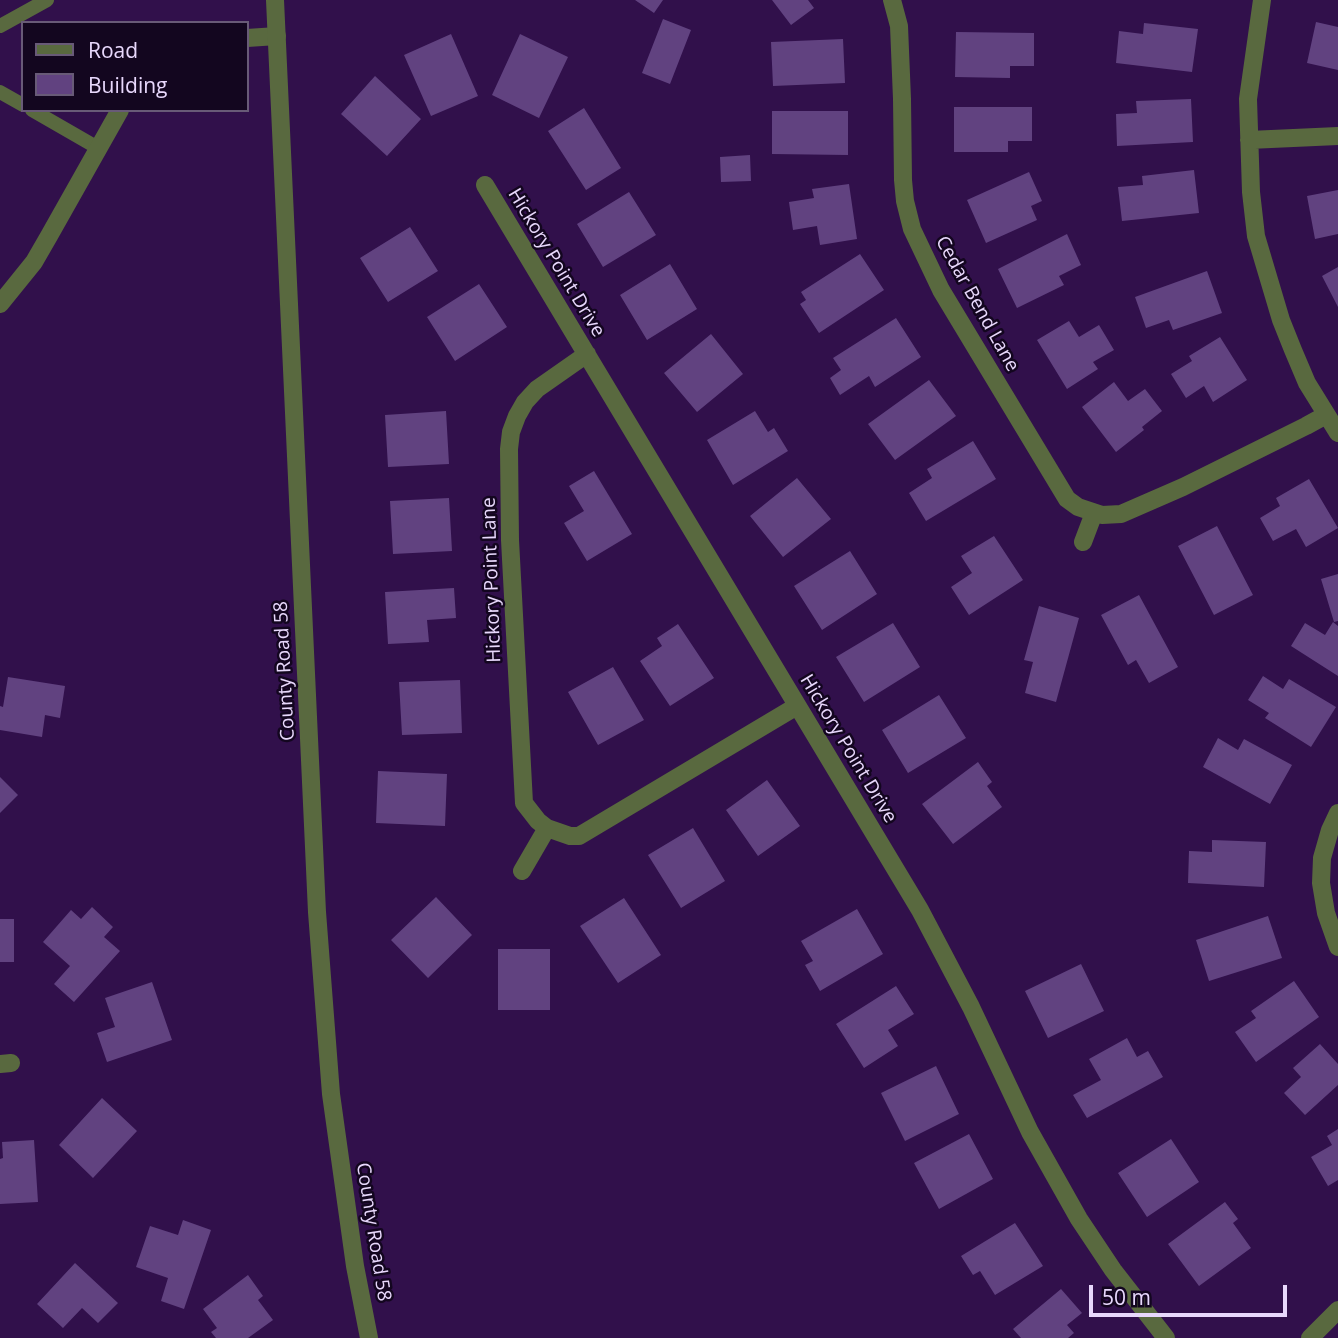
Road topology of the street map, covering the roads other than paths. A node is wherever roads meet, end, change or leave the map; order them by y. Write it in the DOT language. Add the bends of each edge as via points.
graph roads {
  1 [pos="47,0"];
  2 [pos="275,0"];
  3 [pos="892,0"];
  4 [pos="1262,0"];
  5 [pos="0,26"];
  6 [pos="277,36"];
  7 [pos="248,38"];
  8 [pos="0,92"];
  9 [pos="21,104"];
  10 [pos="35,112"];
  11 [pos="119,112"];
  12 [pos="1338,136"];
  13 [pos="1248,140"];
  14 [pos="98,148"];
  15 [pos="485,185"];
  16 [pos="0,304"];
  17 [pos="587,354"];
  18 [pos="1326,415"];
  19 [pos="1338,433"];
  20 [pos="1094,513"];
  21 [pos="1083,542"];
  22 [pos="797,706"];
  23 [pos="1338,813"];
  24 [pos="547,828"];
  25 [pos="522,871"];
  26 [pos="1338,947"];
  27 [pos="1338,1310"];
  28 [pos="369,1338"];
  29 [pos="1166,1338"];
  30 [pos="1310,1338"];
  1 -- 5 [label="lane"];
  2 -- 6 [label="street, County Road 58"];
  3 -- 20 [label="street, Cedar Bend Lane" via="899,26 903,180 912,229 941,290 1067,499"];
  4 -- 13 [label="street" via="1248,99"];
  6 -- 7 [label="street"];
  6 -- 28 [label="street, County Road 58" via="317,912 331,1094"];
  8 -- 9 [label="lane"];
  10 -- 14 [label="lane"];
  11 -- 14 [label="street"];
  12 -- 13 [label="street"];
  13 -- 18 [label="street" via="1261,258 1293,350"];
  14 -- 16 [label="street" via="39,253"];
  15 -- 17 [label="street, Hickory Point Drive"];
  17 -- 22 [label="street, Hickory Point Drive"];
  17 -- 24 [label="street, Hickory Point Lane" via="525,402 516,416 509,449 524,803"];
  18 -- 19 [label="street"];
  18 -- 20 [label="street" via="1121,514"];
  20 -- 21 [label="street"];
  22 -- 24 [label="street" via="579,836"];
  22 -- 29 [label="street, Hickory Point Drive" via="920,910 1030,1132 1079,1219"];
  23 -- 26 [label="street" via="1322,858 1321,883"];
  24 -- 25 [label="street"];
  27 -- 30 [label="street"];
}
